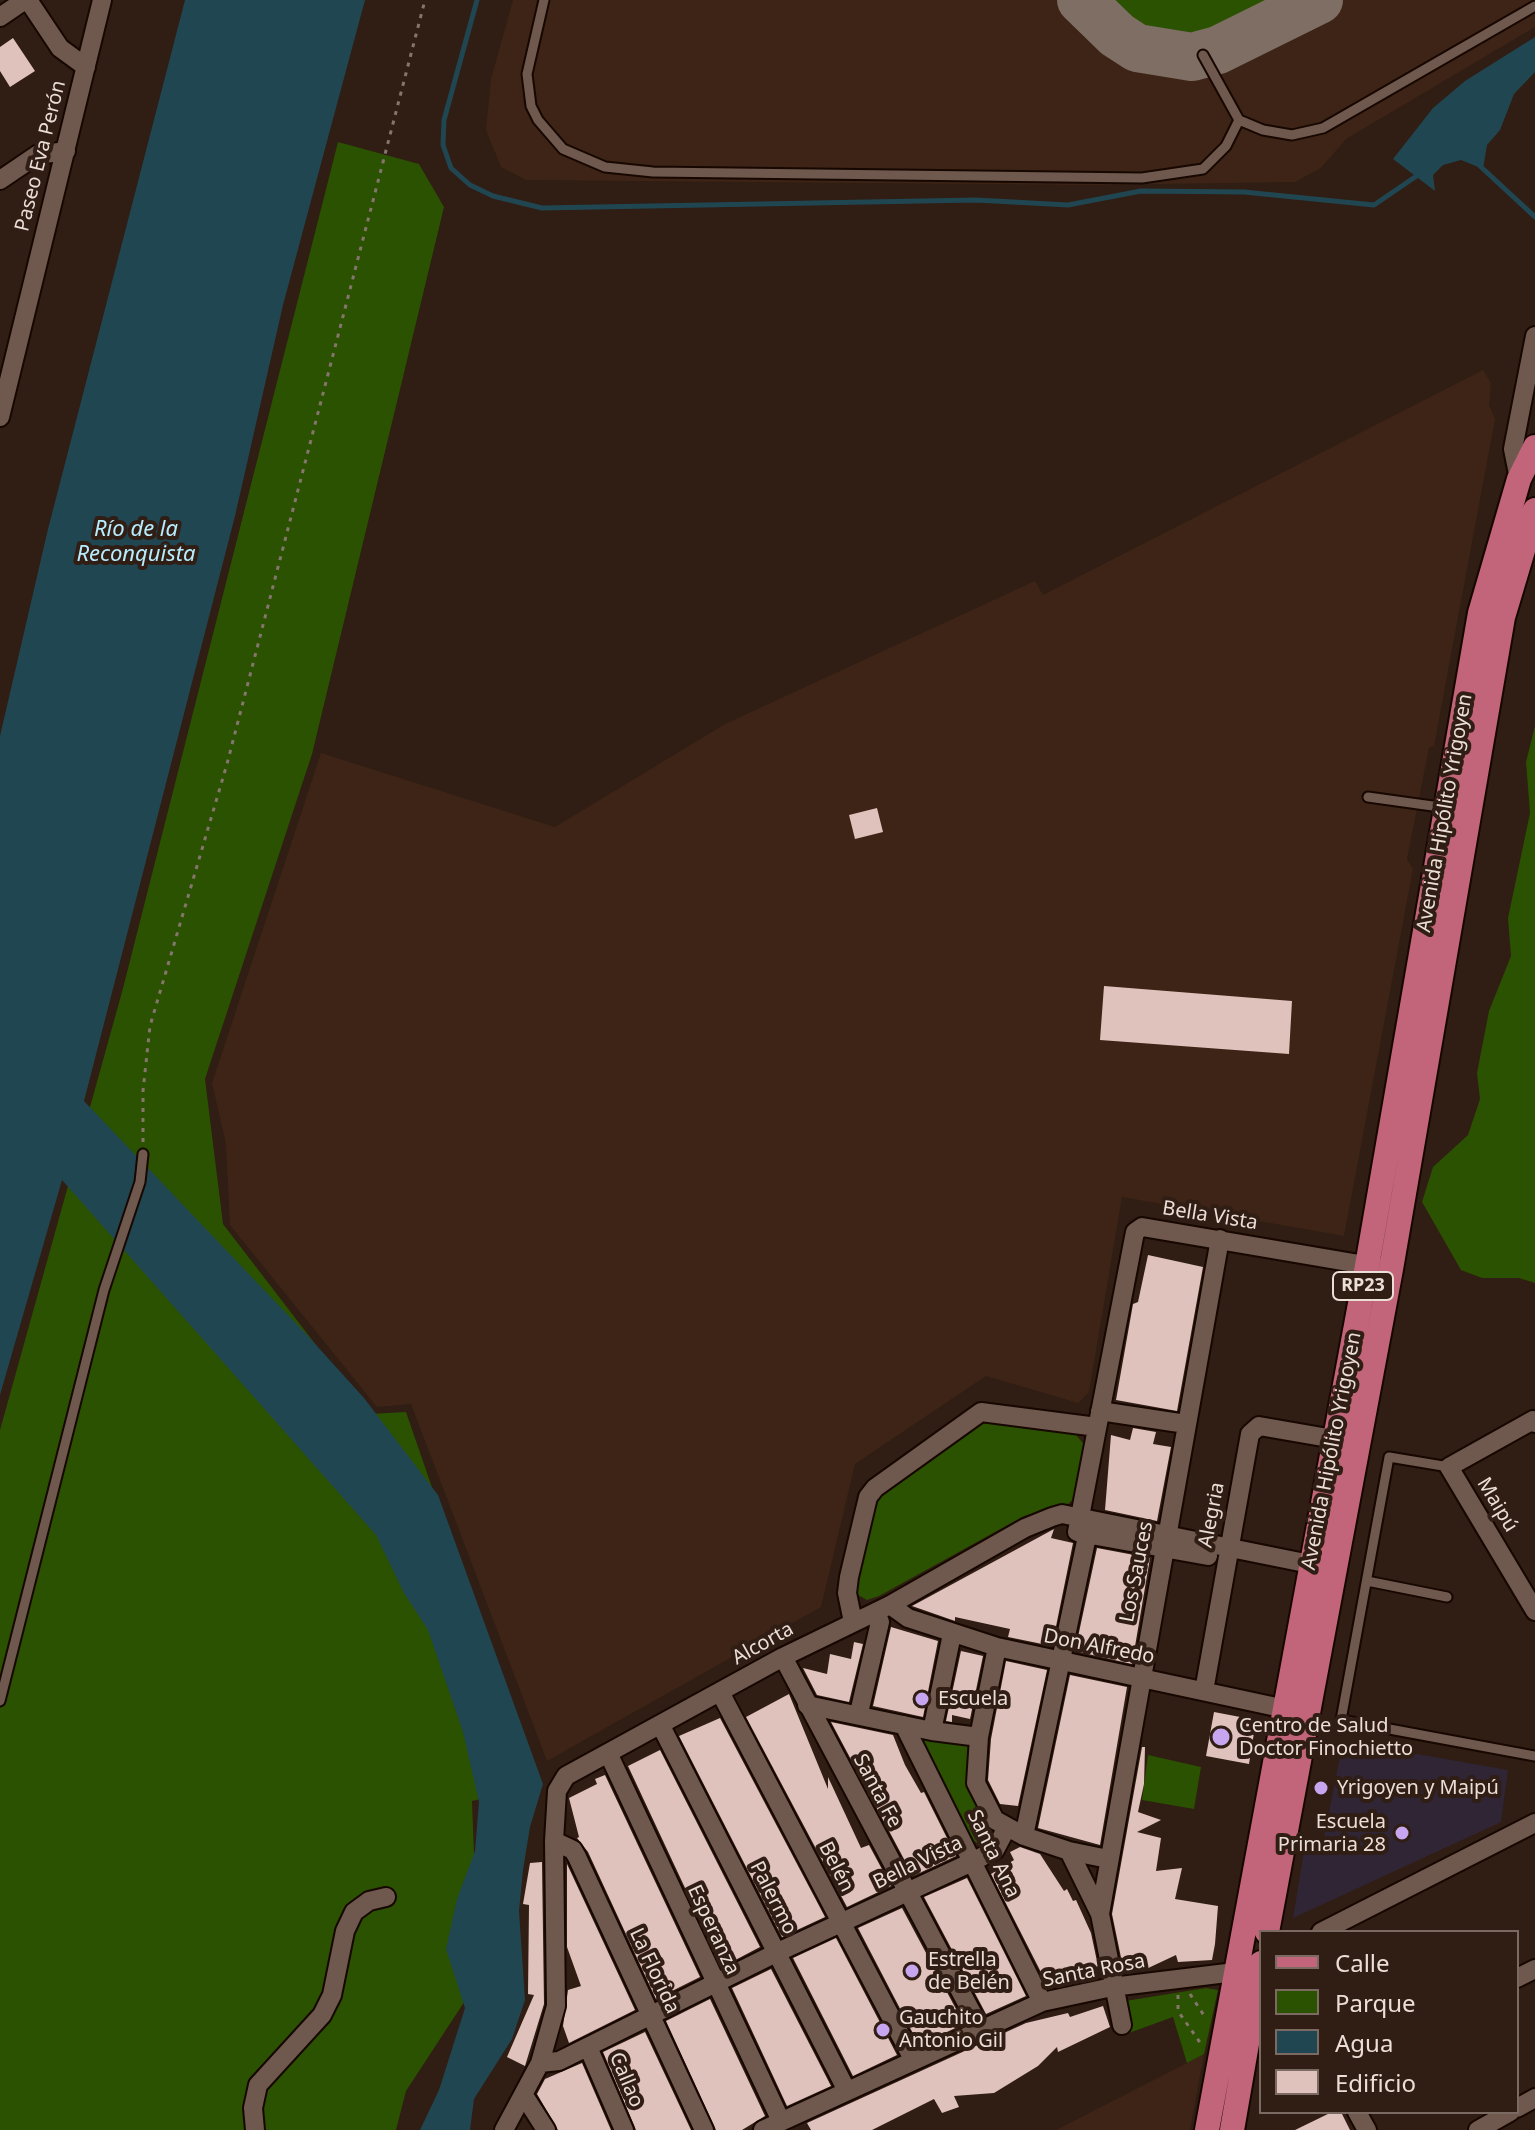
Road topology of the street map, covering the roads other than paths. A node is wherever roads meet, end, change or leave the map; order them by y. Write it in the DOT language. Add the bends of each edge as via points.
graph roads {
  1 [pos="27,0"];
  2 [pos="102,0"];
  3 [pos="544,0"];
  4 [pos="1535,6"];
  5 [pos="0,17"];
  6 [pos="1203,55"];
  7 [pos="86,67"];
  8 [pos="1239,120"];
  9 [pos="66,151"];
  10 [pos="0,180"];
  11 [pos="1535,336"];
  12 [pos="3,384"];
  13 [pos="0,417"];
  14 [pos="1535,447"];
  15 [pos="1519,479"];
  16 [pos="1535,510"];
  17 [pos="1368,797"];
  18 [pos="1458,810"];
  19 [pos="143,1154"];
  20 [pos="1220,1239"];
  21 [pos="1367,1266"];
  22 [pos="1391,1269"];
  23 [pos="1098,1419"];
  24 [pos="1535,1423"];
  25 [pos="1186,1424"];
  26 [pos="1334,1439"];
  27 [pos="1449,1467"];
  28 [pos="1083,1529"];
  29 [pos="1165,1542"];
  30 [pos="1227,1553"];
  31 [pos="1309,1570"];
  32 [pos="1367,1581"];
  33 [pos="1447,1597"];
  34 [pos="883,1608"];
  35 [pos="1535,1611"];
  36 [pos="853,1622"];
  37 [pos="952,1634"];
  38 [pos="997,1647"];
  39 [pos="783,1657"];
  40 [pos="1060,1663"];
  41 [pos="1140,1677"];
  42 [pos="1204,1691"];
  43 [pos="721,1694"];
  44 [pos="0,1701"];
  45 [pos="807,1705"];
  46 [pos="1296,1711"];
  47 [pos="859,1713"];
  48 [pos="904,1725"];
  49 [pos="661,1726"];
  50 [pos="932,1731"];
  51 [pos="979,1737"];
  52 [pos="609,1755"];
  53 [pos="1535,1756"];
  54 [pos="1535,1823"];
  55 [pos="1015,1833"];
  56 [pos="554,1841"];
  57 [pos="1069,1851"];
  58 [pos="1108,1859"];
  59 [pos="972,1862"];
  60 [pos="907,1893"];
  61 [pos="386,1897"];
  62 [pos="1100,1914"];
  63 [pos="841,1924"];
  64 [pos="1267,1930"];
  65 [pos="1325,1930"];
  66 [pos="776,1953"];
  67 [pos="1259,1954"];
  68 [pos="1235,1972"];
  69 [pos="1259,1975"];
  70 [pos="714,1984"];
  71 [pos="1112,1987"];
  72 [pos="1042,2002"];
  73 [pos="651,2017"];
  74 [pos="1122,2025"];
  75 [pos="980,2028"];
  76 [pos="588,2047"];
  77 [pos="913,2059"];
  78 [pos="540,2063"];
  79 [pos="847,2091"];
  80 [pos="525,2097"];
  81 [pos="1506,2114"];
  82 [pos="781,2121"];
  83 [pos="255,2130"];
  84 [pos="504,2130"];
  85 [pos="546,2130"];
  86 [pos="624,2130"];
  87 [pos="704,2130"];
  88 [pos="763,2130"];
  89 [pos="1207,2130"];
  90 [pos="1232,2130"];
  91 [pos="1478,2130"];
  1 -- 5 [label="street"];
  1 -- 7 [label="street" via="60,48"];
  2 -- 7 [label="street, Paseo Eva Perón"];
  3 -- 8 [label="lane" via="527,74 531,106 563,149 605,167 653,172 1154,177 1203,169 1226,146"];
  4 -- 8 [label="lane" via="1323,128 1292,135"];
  6 -- 8 [label="lane"];
  7 -- 9 [label="street, Paseo Eva Perón"];
  9 -- 10 [label="street" via="37,155"];
  9 -- 12 [label="street, Paseo Eva Perón"];
  11 -- 15 [label="street" via="1513,449"];
  12 -- 13 [label="street, Paseo Eva Perón"];
  14 -- 15 [label="main road, Avenida Hipólito Yrigoyen / RP23"];
  15 -- 18 [label="main road, Avenida Hipólito Yrigoyen / RP23" via="1480,613"];
  16 -- 18 [label="main road, Avenida Hipólito Yrigoyen / RP23" via="1503,617"];
  17 -- 18 [label="lane"];
  18 -- 21 [label="main road, Avenida Hipólito Yrigoyen / RP23"];
  18 -- 22 [label="main road, Avenida Hipólito Yrigoyen / RP23"];
  19 -- 44 [label="lane" via="140,1182 104,1290"];
  20 -- 21 [label="street, Bella Vista"];
  20 -- 23 [label="street, Bella Vista" via="1142,1227 1135,1232"];
  20 -- 25 [label="street, Los Sauces"];
  21 -- 22 [label="street, Bella Vista"];
  21 -- 26 [label="main road, Avenida Hipólito Yrigoyen / RP23"];
  22 -- 46 [label="main road, Avenida Hipólito Yrigoyen / RP23"];
  23 -- 25 [label="street"];
  23 -- 28 [label="street, Bella Vista"];
  23 -- 36 [label="street" via="981,1412 875,1488 868,1497 849,1577"];
  24 -- 27 [label="street, Maipú"];
  25 -- 29 [label="street, Los Sauces"];
  26 -- 30 [label="street, Alegria" via="1253,1429"];
  26 -- 31 [label="main road, Avenida Hipólito Yrigoyen / RP23"];
  27 -- 32 [label="lane" via="1389,1457"];
  27 -- 35 [label="street, Maipú"];
  28 -- 29 [label="street, Alcorta"];
  28 -- 34 [label="street, Alcorta" via="1062,1514 1025,1528"];
  28 -- 40 [label="street, Bella Vista" via="1086,1541"];
  29 -- 30 [label="street, Alcorta"];
  29 -- 41 [label="street, Los Sauces"];
  30 -- 31 [label="street, Alcorta"];
  30 -- 42 [label="street, Alegria"];
  31 -- 46 [label="main road, Avenida Hipólito Yrigoyen / RP23"];
  32 -- 33 [label="lane"];
  32 -- 53 [label="lane" via="1341,1720"];
  34 -- 36 [label="street, Alcorta"];
  34 -- 37 [label="street, Don Alfredo"];
  34 -- 47 [label="street"];
  36 -- 39 [label="street, Alcorta"];
  37 -- 38 [label="street, Don Alfredo"];
  37 -- 50 [label="street"];
  38 -- 40 [label="street, Don Alfredo"];
  38 -- 51 [label="street"];
  39 -- 43 [label="street, Alcorta"];
  39 -- 45 [label="street, Santa Fe"];
  40 -- 41 [label="street, Don Alfredo"];
  40 -- 55 [label="street, Bella Vista"];
  41 -- 42 [label="street, Don Alfredo"];
  41 -- 58 [label="street, Los Sauces"];
  42 -- 46 [label="street, Don Alfredo"];
  43 -- 49 [label="street, Alcorta"];
  43 -- 63 [label="street, Belén"];
  45 -- 47 [label="street"];
  45 -- 60 [label="street, Santa Fe"];
  46 -- 64 [label="main road, Avenida Hipólito Yrigoyen / RP23"];
  46 -- 68 [label="main road, Avenida Hipólito Yrigoyen / RP23"];
  47 -- 48 [label="street"];
  48 -- 50 [label="street"];
  48 -- 59 [label="street, Santa Ana"];
  49 -- 52 [label="street, Alcorta"];
  49 -- 66 [label="street, Palermo"];
  50 -- 51 [label="street"];
  51 -- 55 [label="street" via="976,1783 995,1820"];
  52 -- 56 [label="street, Alcorta" via="560,1781"];
  52 -- 70 [label="street, Esperanza"];
  54 -- 65 [label="street"];
  55 -- 57 [label="street"];
  55 -- 59 [label="street, Bella Vista"];
  56 -- 73 [label="street, La Florida" via="577,1857"];
  56 -- 78 [label="street" via="556,2006"];
  57 -- 58 [label="street"];
  57 -- 62 [label="street, Los Sauces"];
  58 -- 62 [label="street, Los Sauces"];
  59 -- 60 [label="street, Bella Vista"];
  59 -- 72 [label="street, Santa Ana"];
  60 -- 63 [label="street, Bella Vista"];
  60 -- 75 [label="street, Santa Fe"];
  61 -- 83 [label="street" via="354,1912 322,2015 258,2085"];
  62 -- 71 [label="street, Los Sauces"];
  63 -- 66 [label="street, Bella Vista"];
  63 -- 77 [label="street, Belén"];
  66 -- 70 [label="street, Bella Vista"];
  66 -- 79 [label="street, Palermo"];
  67 -- 68 [label="street"];
  68 -- 71 [label="street, Santa Rosa"];
  68 -- 89 [label="main road, Avenida Hipólito Yrigoyen / RP23"];
  69 -- 90 [label="main road"];
  70 -- 73 [label="street, Bella Vista"];
  70 -- 82 [label="street, Esperanza"];
  71 -- 72 [label="street, Santa Rosa"];
  71 -- 74 [label="street, Los Sauces"];
  72 -- 75 [label="street, Santa Rosa"];
  73 -- 76 [label="street, Bella Vista"];
  73 -- 87 [label="street, La Florida"];
  75 -- 77 [label="street, Santa Rosa"];
  76 -- 78 [label="street, Bella Vista" via="559,2061"];
  76 -- 86 [label="street, Callao"];
  77 -- 79 [label="street, Santa Rosa"];
  78 -- 80 [label="street"];
  79 -- 82 [label="street, Santa Rosa"];
  80 -- 84 [label="street"];
  80 -- 85 [label="street"];
  81 -- 91 [label="street"];
  82 -- 88 [label="street, Santa Rosa"];
}
